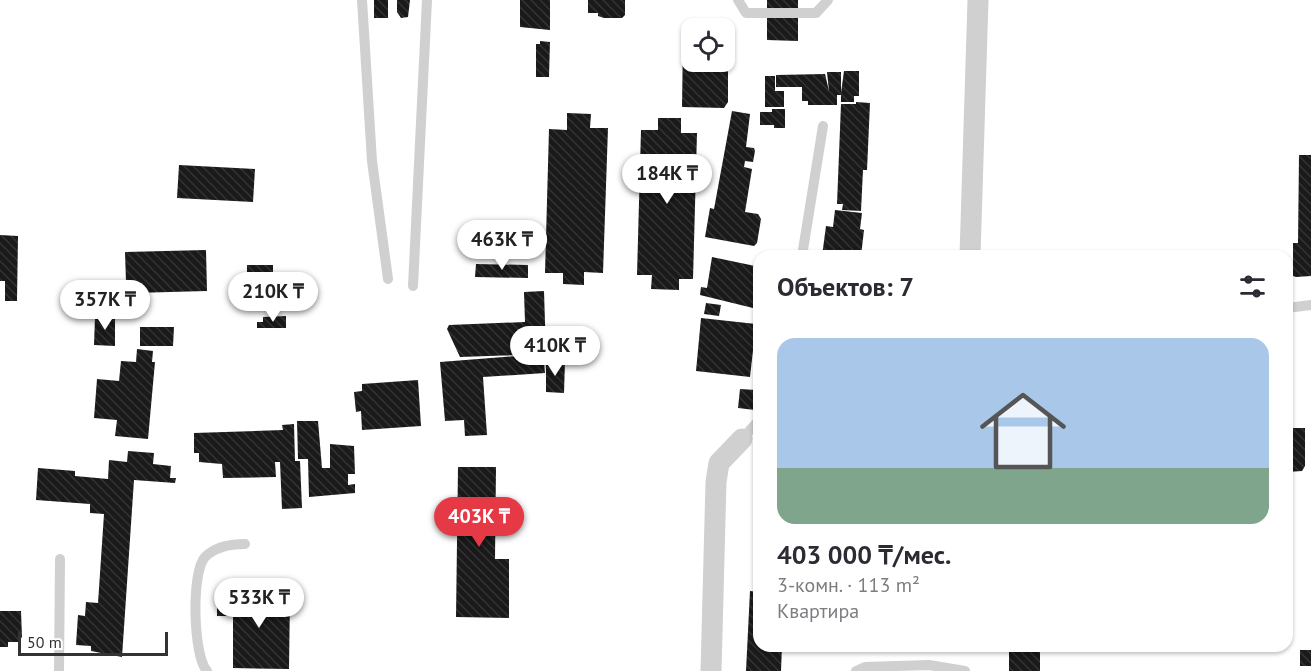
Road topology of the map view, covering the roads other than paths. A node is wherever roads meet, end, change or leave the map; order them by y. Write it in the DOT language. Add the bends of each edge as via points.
graph roads {
  1 [pos="362,0"];
  2 [pos="428,0"];
  3 [pos="738,0"];
  4 [pos="828,0"];
  5 [pos="978,0"];
  6 [pos="823,126"];
  7 [pos="803,250"];
  8 [pos="970,250"];
  9 [pos="388,279"];
  10 [pos="413,286"];
  11 [pos="1311,305"];
  12 [pos="1293,307"];
  13 [pos="753,427"];
  14 [pos="742,439"];
  15 [pos="245,544"];
  16 [pos="60,559"];
  17 [pos="58,671"];
  18 [pos="207,671"];
  19 [pos="711,671"];
  20 [pos="856,671"];
  21 [pos="964,671"];
  1 -- 9 [label="lane" via="372,161"];
  2 -- 10 [label="lane"];
  3 -- 4 [label="lane" via="746,13 816,13"];
  5 -- 8 [label="street"];
  6 -- 7 [label="lane"];
  11 -- 12 [label="lane"];
  13 -- 14 [label="lane"];
  14 -- 19 [label="street" via="719,464 716,482"];
  15 -- 18 [label="lane" via="229,544 212,551 199,566 196,618 202,665"];
  16 -- 17 [label="lane"];
  20 -- 21 [label="lane" via="865,667 929,665"];
}
